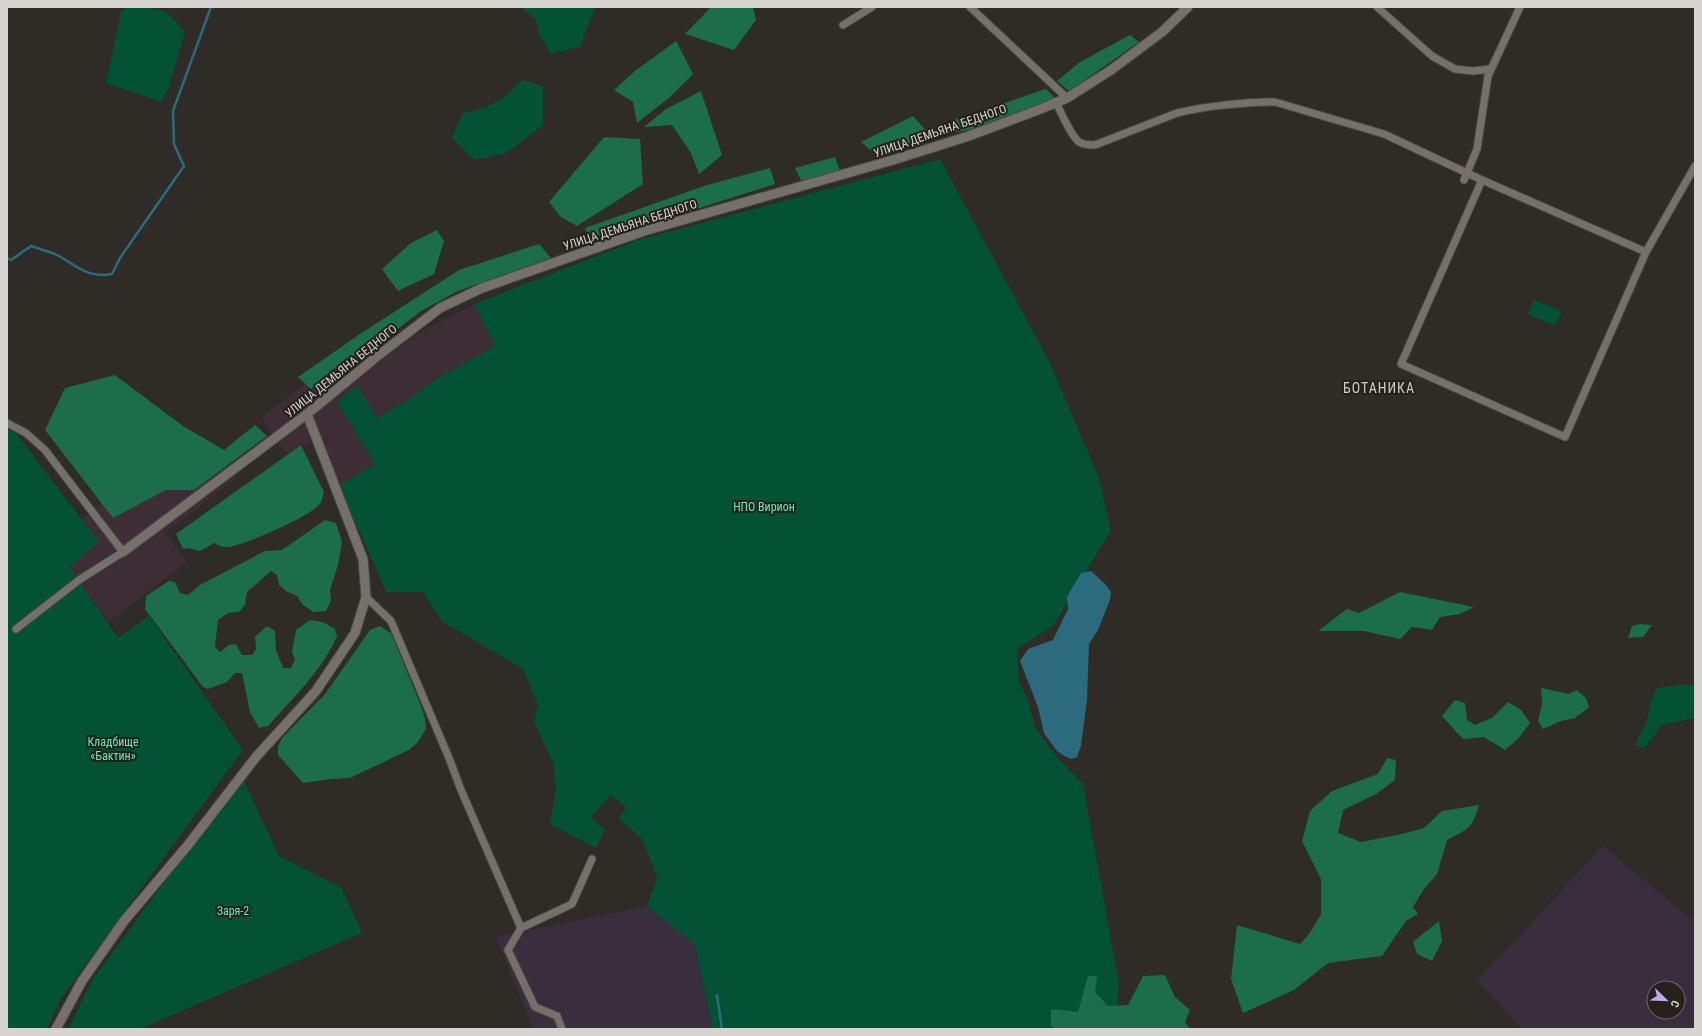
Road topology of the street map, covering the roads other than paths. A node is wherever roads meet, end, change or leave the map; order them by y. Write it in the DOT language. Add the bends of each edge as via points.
graph roads {
  1 [pos="872,7"];
  2 [pos="970,7"];
  3 [pos="1188,7"];
  4 [pos="1377,7"];
  5 [pos="1520,7"];
  6 [pos="843,25"];
  7 [pos="1490,69"];
  8 [pos="1067,98"];
  9 [pos="1056,102"];
  10 [pos="1695,166"];
  11 [pos="1466,177"];
  12 [pos="1482,180"];
  13 [pos="1646,252"];
  14 [pos="307,414"];
  15 [pos="7,423"];
  16 [pos="123,552"];
  17 [pos="366,598"];
  18 [pos="16,629"];
  19 [pos="592,858"];
  20 [pos="520,928"];
  21 [pos="56,1029"];
  22 [pos="562,1029"];
  1 -- 6 [label="street"];
  2 -- 8 [label="street"];
  3 -- 8 [label="street, УЛИЦА ДЕМЬЯНА БЕДНОГО" via="1145,46"];
  4 -- 7 [label="street" via="1432,56 1455,69"];
  5 -- 7 [label="street"];
  7 -- 11 [label="street" via="1477,149"];
  8 -- 9 [label="street, УЛИЦА ДЕМЬЯНА БЕДНОГО"];
  9 -- 11 [label="street" via="1080,143 1095,145 1189,110 1275,102 1384,134"];
  9 -- 14 [label="street, УЛИЦА ДЕМЬЯНА БЕДНОГО" via="948,142 848,174 644,231 482,288 440,308"];
  10 -- 13 [label="street"];
  11 -- 12 [label="street"];
  12 -- 13 [label="street"];
  12 -- 13 [label="street" via="1401,364 1565,437"];
  14 -- 16 [label="street, УЛИЦА ДЕМЬЯНА БЕДНОГО"];
  14 -- 17 [label="street" via="363,559"];
  15 -- 16 [label="street" via="18,427 45,450"];
  16 -- 18 [label="street" via="79,580"];
  17 -- 20 [label="street" via="391,621"];
  17 -- 21 [label="street" via="355,633 316,691 256,757 188,845 124,921 82,981"];
  19 -- 20 [label="street" via="572,904"];
  20 -- 22 [label="street" via="508,950 536,1007 556,1016"];
}
